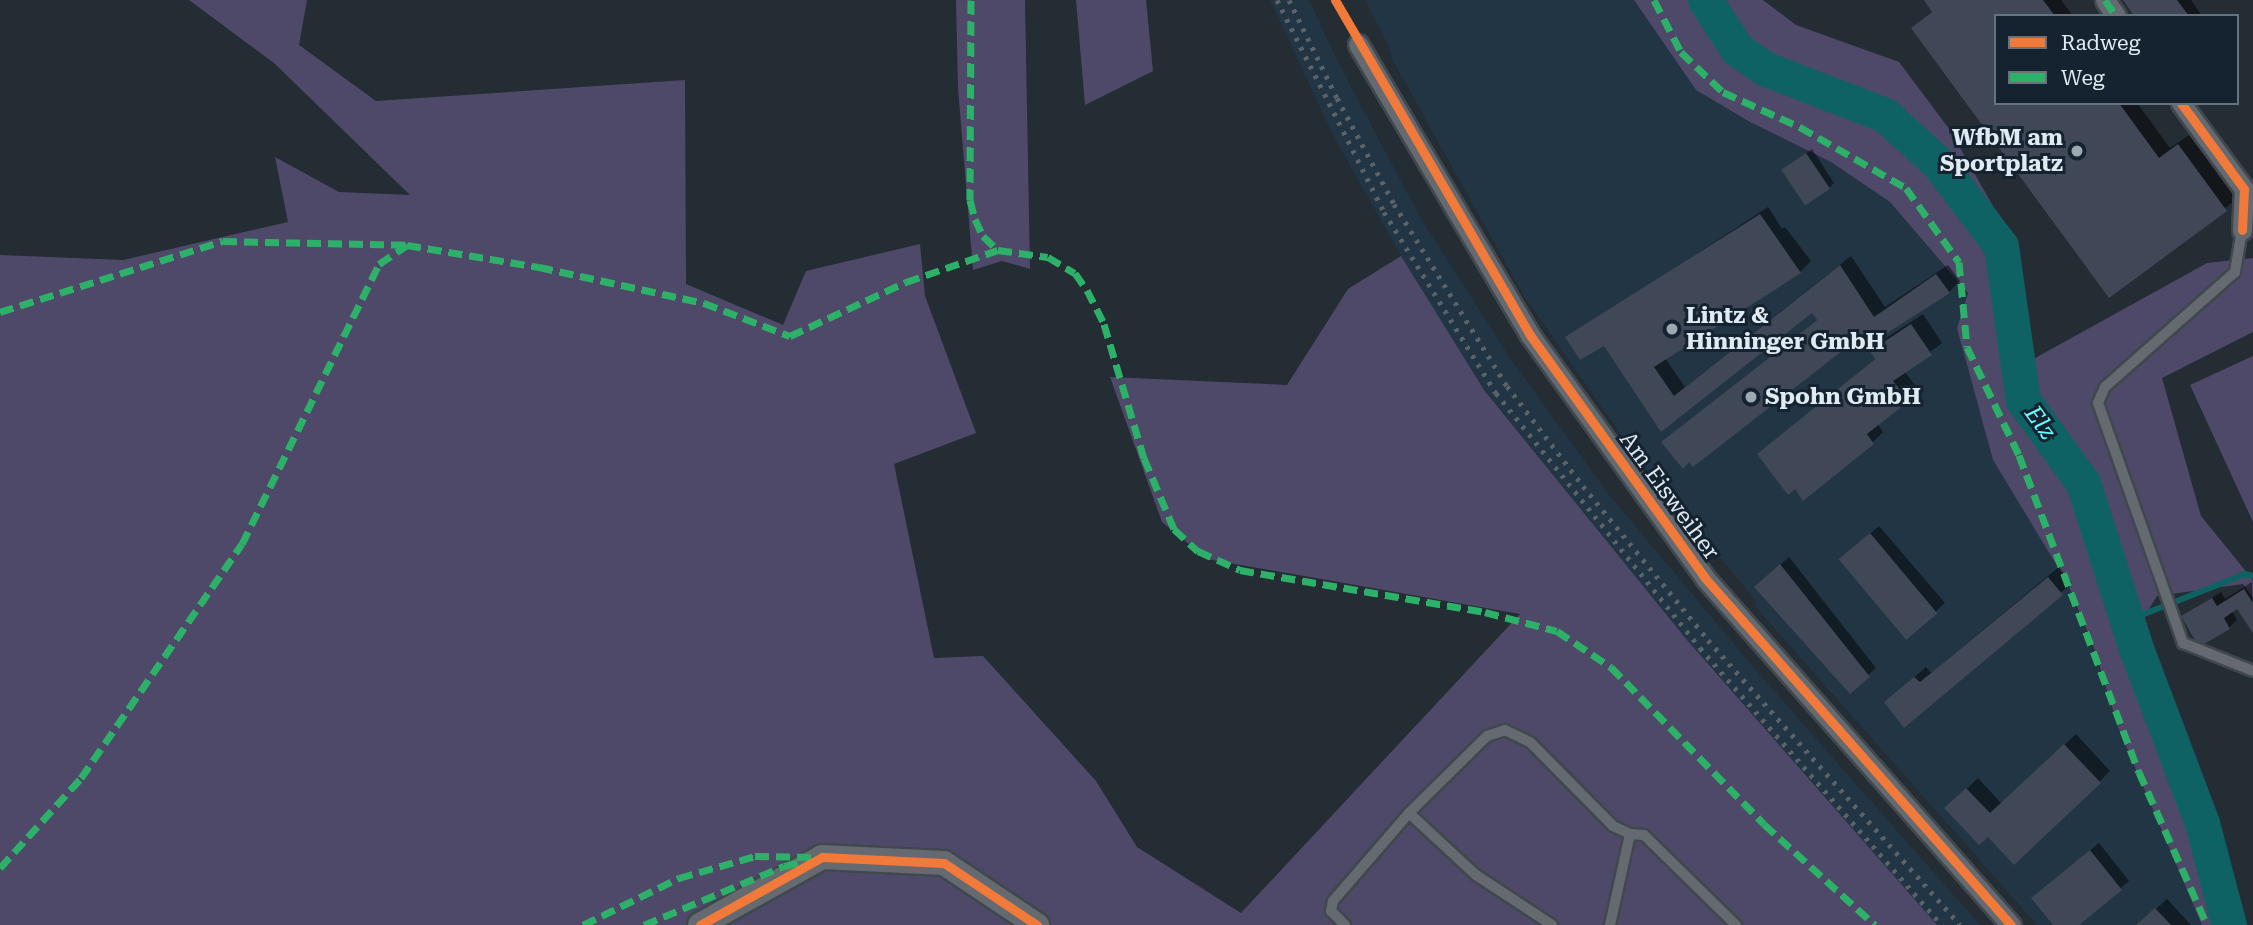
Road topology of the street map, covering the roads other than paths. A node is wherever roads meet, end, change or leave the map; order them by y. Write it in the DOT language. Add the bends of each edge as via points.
graph roads {
  1 [pos="1358,44"];
  2 [pos="2182,105"];
  3 [pos="2242,230"];
  4 [pos="2253,671"];
  5 [pos="1409,813"];
  6 [pos="1630,834"];
  7 [pos="700,925"];
  8 [pos="1037,925"];
  9 [pos="1345,925"];
  10 [pos="1552,925"];
  11 [pos="1610,925"];
  12 [pos="1736,925"];
  13 [pos="2011,925"];
  1 -- 13 [label="street, Am Eisweiher" via="1530,335 1704,579"];
  2 -- 3 [label="street" via="2244,188"];
  3 -- 4 [label="lane" via="2235,272 2105,387 2098,403 2183,643"];
  5 -- 6 [label="lane" via="1487,736 1505,730 1530,742 1613,826"];
  5 -- 9 [label="lane" via="1332,901 1331,911"];
  5 -- 10 [label="lane" via="1476,875"];
  6 -- 11 [label="lane"];
  6 -- 12 [label="lane" via="1644,835"];
  7 -- 8 [label="street" via="822,857 944,863"];
}
